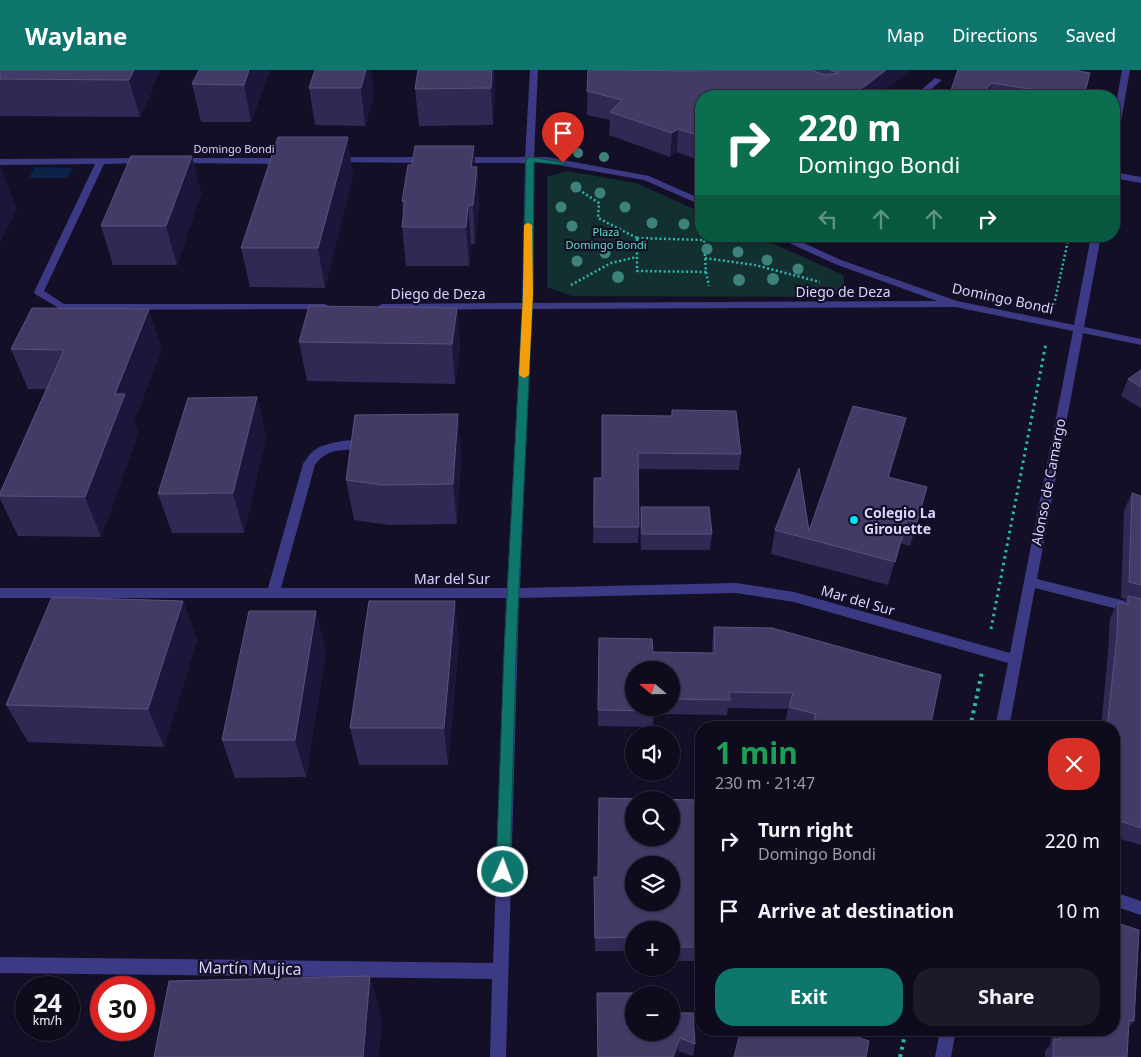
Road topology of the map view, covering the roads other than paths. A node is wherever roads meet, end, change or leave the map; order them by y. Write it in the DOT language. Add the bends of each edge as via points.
graph roads {
  1 [pos="534,70"];
  2 [pos="1126,70"];
  3 [pos="938,80"];
  4 [pos="926,90"];
  5 [pos="1120,104"];
  6 [pos="530,159"];
  7 [pos="297,160"];
  8 [pos="326,160"];
  9 [pos="159,161"];
  10 [pos="169,161"];
  11 [pos="0,162"];
  12 [pos="100,162"];
  13 [pos="1120,176"];
  14 [pos="1141,180"];
  15 [pos="695,199"];
  16 [pos="793,242"];
  17 [pos="1095,242"];
  18 [pos="955,304"];
  19 [pos="336,307"];
  20 [pos="376,307"];
  21 [pos="527,308"];
  22 [pos="1079,328"];
  23 [pos="1141,342"];
  24 [pos="380,445"];
  25 [pos="1029,582"];
  26 [pos="0,593"];
  27 [pos="273,593"];
  28 [pos="513,593"];
  29 [pos="1141,610"];
  30 [pos="1014,660"];
  31 [pos="1003,721"];
  32 [pos="1120,901"];
  33 [pos="1141,908"];
  34 [pos="0,965"];
  35 [pos="500,971"];
  36 [pos="947,1036"];
  37 [pos="498,1057"];
  38 [pos="943,1057"];
  1 -- 6 [label="street"];
  2 -- 5 [label="street"];
  3 -- 4 [label="street"];
  6 -- 8 [label="street"];
  6 -- 15 [label="street" via="646,178"];
  6 -- 21 [label="street"];
  7 -- 10 [label="street, Domingo Bondi"];
  9 -- 12 [label="street"];
  11 -- 12 [label="street"];
  12 -- 19 [label="street" via="38,292 62,307"];
  13 -- 14 [label="street"];
  16 -- 18 [label="street, Domingo Bondi"];
  17 -- 22 [label="street, Alonso de Camargo"];
  18 -- 21 [label="street, Diego de Deza"];
  18 -- 22 [label="street, Domingo Bondi"];
  20 -- 21 [label="street, Diego de Deza"];
  21 -- 28 [label="street"];
  22 -- 23 [label="street, Domingo Bondi"];
  22 -- 25 [label="street, Alonso de Camargo"];
  24 -- 27 [label="street" via="333,446 314,455"];
  25 -- 29 [label="street"];
  25 -- 30 [label="street, Alonso de Camargo"];
  26 -- 27 [label="street, Mar del Sur"];
  27 -- 28 [label="street, Mar del Sur"];
  28 -- 30 [label="street, Mar del Sur" via="736,588 794,598"];
  28 -- 35 [label="street"];
  30 -- 31 [label="street, Alonso de Camargo"];
  32 -- 33 [label="street"];
  34 -- 35 [label="street, Martín Mujica"];
  35 -- 37 [label="street"];
  36 -- 38 [label="street"];
}
